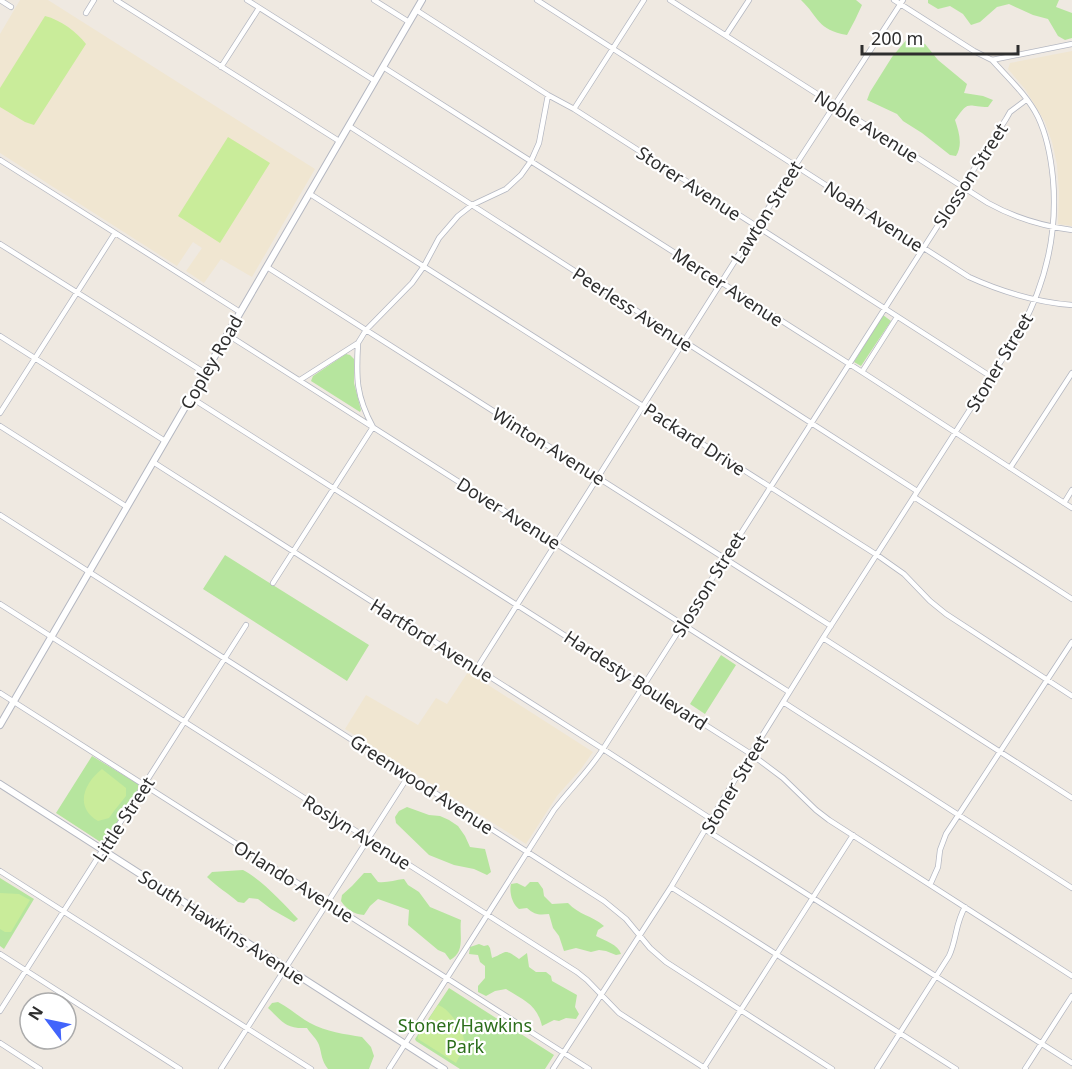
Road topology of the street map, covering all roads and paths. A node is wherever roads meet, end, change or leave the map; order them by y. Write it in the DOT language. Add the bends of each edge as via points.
graph roads {
  1 [pos="0,0"];
  2 [pos="94,0"];
  3 [pos="116,0"];
  4 [pos="247,0"];
  5 [pos="374,0"];
  6 [pos="422,0"];
  7 [pos="537,0"];
  8 [pos="644,0"];
  9 [pos="670,0"];
  10 [pos="749,0"];
  11 [pos="894,0"];
  12 [pos="901,2"];
  13 [pos="11,7"];
  14 [pos="259,8"];
  15 [pos="416,10"];
  16 [pos="86,13"];
  17 [pos="409,22"];
  18 [pos="726,35"];
  19 [pos="1072,44"];
  20 [pos="613,49"];
  21 [pos="992,60"];
  22 [pos="221,67"];
  23 [pos="383,67"];
  24 [pos="375,81"];
  25 [pos="548,95"];
  26 [pos="1026,100"];
  27 [pos="835,106"];
  28 [pos="574,109"];
  29 [pos="349,126"];
  30 [pos="339,141"];
  31 [pos="0,160"];
  32 [pos="531,161"];
  33 [pos="795,166"];
  34 [pos="962,186"];
  35 [pos="310,194"];
  36 [pos="472,205"];
  37 [pos="758,226"];
  38 [pos="1053,228"];
  39 [pos="1072,230"];
  40 [pos="115,233"];
  41 [pos="0,244"];
  42 [pos="923,248"];
  43 [pos="424,266"];
  44 [pos="267,267"];
  45 [pos="722,283"];
  46 [pos="77,293"];
  47 [pos="1035,300"];
  48 [pos="1072,305"];
  49 [pos="884,308"];
  50 [pos="240,312"];
  51 [pos="897,317"];
  52 [pos="366,330"];
  53 [pos="228,335"];
  54 [pos="0,336"];
  55 [pos="684,342"];
  56 [pos="358,343"];
  57 [pos="34,359"];
  58 [pos="848,364"];
  59 [pos="862,372"];
  60 [pos="205,373"];
  61 [pos="1072,373"];
  62 [pos="990,376"];
  63 [pos="300,380"];
  64 [pos="190,397"];
  65 [pos="644,406"];
  66 [pos="0,413"];
  67 [pos="811,423"];
  68 [pos="0,426"];
  69 [pos="373,427"];
  70 [pos="955,432"];
  71 [pos="165,441"];
  72 [pos="153,462"];
  73 [pos="1010,468"];
  74 [pos="598,477"];
  75 [pos="770,487"];
  76 [pos="334,488"];
  77 [pos="1072,490"];
  78 [pos="917,491"];
  79 [pos="914,497"];
  80 [pos="1064,503"];
  81 [pos="127,507"];
  82 [pos="1072,508"];
  83 [pos="0,515"];
  84 [pos="556,543"];
  85 [pos="293,552"];
  86 [pos="877,555"];
  87 [pos="724,558"];
  88 [pos="89,571"];
  89 [pos="273,583"];
  90 [pos="1072,599"];
  91 [pos="0,604"];
  92 [pos="517,605"];
  93 [pos="683,624"];
  94 [pos="246,625"];
  95 [pos="831,626"];
  96 [pos="51,636"];
  97 [pos="823,638"];
  98 [pos="1072,642"];
  99 [pos="225,658"];
  100 [pos="477,668"];
  101 [pos="1047,680"];
  102 [pos="644,685"];
  103 [pos="789,692"];
  104 [pos="0,693"];
  105 [pos="1072,696"];
  106 [pos="13,702"];
  107 [pos="783,702"];
  108 [pos="185,722"];
  109 [pos="0,725"];
  110 [pos="603,748"];
  111 [pos="1000,752"];
  112 [pos="751,754"];
  113 [pos="409,775"];
  114 [pos="0,784"];
  115 [pos="144,786"];
  116 [pos="1072,798"];
  117 [pos="958,815"];
  118 [pos="711,819"];
  119 [pos="706,830"];
  120 [pos="853,835"];
  121 [pos="368,839"];
  122 [pos="103,851"];
  123 [pos="528,852"];
  124 [pos="0,871"];
  125 [pos="930,885"];
  126 [pos="671,887"];
  127 [pos="1072,888"];
  128 [pos="813,897"];
  129 [pos="327,903"];
  130 [pos="965,907"];
  131 [pos="64,911"];
  132 [pos="487,915"];
  133 [pos="640,935"];
  134 [pos="0,954"];
  135 [pos="777,954"];
  136 [pos="285,968"];
  137 [pos="26,970"];
  138 [pos="1072,976"];
  139 [pos="936,977"];
  140 [pos="447,978"];
  141 [pos="601,995"];
  142 [pos="1072,996"];
  143 [pos="741,1010"];
  144 [pos="0,1011"];
  145 [pos="247,1028"];
  146 [pos="900,1034"];
  147 [pos="0,1043"];
  148 [pos="405,1044"];
  149 [pos="1041,1044"];
  150 [pos="563,1053"];
  151 [pos="1072,1063"];
  152 [pos="40,1069"];
  153 [pos="180,1069"];
  154 [pos="221,1069"];
  155 [pos="311,1069"];
  156 [pos="389,1069"];
  157 [pos="444,1069"];
  158 [pos="553,1069"];
  159 [pos="589,1069"];
  160 [pos="704,1069"];
  161 [pos="832,1069"];
  162 [pos="877,1069"];
  163 [pos="956,1069"];
  164 [pos="1025,1069"];
  1 -- 13 [label="street"];
  2 -- 16 [label="street"];
  3 -- 22 [label="street"];
  4 -- 14 [label="street"];
  5 -- 17 [label="street"];
  6 -- 15 [label="main road, Copley Road"];
  7 -- 20 [label="street, Noah Avenue"];
  8 -- 20 [label="street"];
  9 -- 18 [label="street, Noble Avenue"];
  10 -- 18 [label="street"];
  11 -- 12 [label="street, Stoner Street"];
  12 -- 21 [label="street, Stoner Street"];
  12 -- 27 [label="street, Lawton Street"];
  14 -- 22 [label="street"];
  14 -- 24 [label="street"];
  15 -- 17 [label="main road, Copley Road"];
  15 -- 25 [label="street, Storer Avenue"];
  17 -- 23 [label="main road, Copley Road"];
  18 -- 27 [label="street, Noble Avenue"];
  19 -- 21 [label="street"];
  20 -- 28 [label="street"];
  20 -- 33 [label="street, Noah Avenue"];
  21 -- 26 [label="street, Stoner Street"];
  22 -- 30 [label="street"];
  23 -- 24 [label="main road, Copley Road"];
  23 -- 32 [label="street, Mercer Avenue"];
  24 -- 29 [label="main road, Copley Road"];
  25 -- 28 [label="street, Storer Avenue"];
  25 -- 32 [label="street" via="540,139"];
  26 -- 34 [label="street, Slosson Street" via="1010,112"];
  26 -- 38 [label="street, Stoner Street" via="1038,117 1049,151 1054,188"];
  27 -- 33 [label="street, Lawton Street"];
  27 -- 34 [label="street, Noble Avenue"];
  28 -- 37 [label="street, Storer Avenue"];
  29 -- 30 [label="main road, Copley Road"];
  29 -- 36 [label="street, Peerless Avenue"];
  30 -- 35 [label="main road, Copley Road"];
  31 -- 40 [label="street"];
  32 -- 36 [label="street" via="506,189"];
  32 -- 45 [label="street, Mercer Avenue"];
  33 -- 37 [label="street, Lawton Street"];
  33 -- 42 [label="street, Noah Avenue"];
  34 -- 38 [label="street, Noble Avenue" via="1013,216"];
  34 -- 42 [label="street, Slosson Street"];
  35 -- 43 [label="street, Packard Drive"];
  35 -- 44 [label="main road, Copley Road"];
  36 -- 43 [label="street" via="444,231"];
  36 -- 55 [label="street, Peerless Avenue"];
  37 -- 45 [label="street, Lawton Street"];
  37 -- 49 [label="street, Storer Avenue"];
  38 -- 39 [label="street, Noble Avenue"];
  38 -- 47 [label="street, Stoner Street" via="1048,261"];
  40 -- 46 [label="street"];
  40 -- 50 [label="street"];
  41 -- 46 [label="street"];
  42 -- 47 [label="street, Noah Avenue" via="984,284"];
  42 -- 49 [label="street, Slosson Street"];
  43 -- 52 [label="street"];
  43 -- 65 [label="street, Packard Drive"];
  44 -- 50 [label="main road, Copley Road"];
  44 -- 52 [label="street, Winton Avenue"];
  45 -- 55 [label="street, Lawton Street"];
  45 -- 58 [label="street, Mercer Avenue"];
  46 -- 57 [label="street"];
  46 -- 60 [label="street"];
  47 -- 48 [label="street, Noah Avenue"];
  47 -- 62 [label="street, Stoner Street"];
  49 -- 51 [label="street, Storer Avenue"];
  49 -- 58 [label="street, Slosson Street"];
  50 -- 53 [label="main road, Copley Road"];
  51 -- 59 [label="street"];
  51 -- 62 [label="street, Storer Avenue"];
  52 -- 56 [label="street"];
  52 -- 74 [label="street, Winton Avenue"];
  53 -- 60 [label="main road, Copley Road"];
  53 -- 63 [label="street, Dover Avenue"];
  54 -- 57 [label="street"];
  55 -- 65 [label="street, Lawton Street"];
  55 -- 67 [label="street, Peerless Avenue"];
  56 -- 63 [label="street"];
  56 -- 69 [label="street" via="358,391"];
  57 -- 66 [label="street"];
  57 -- 71 [label="street"];
  58 -- 59 [label="street, Mercer Avenue"];
  58 -- 67 [label="street, Slosson Street"];
  59 -- 70 [label="street, Mercer Avenue"];
  60 -- 64 [label="main road, Copley Road"];
  61 -- 73 [label="street"];
  62 -- 70 [label="street, Stoner Street"];
  63 -- 69 [label="street, Dover Avenue"];
  64 -- 71 [label="main road, Copley Road"];
  64 -- 76 [label="street, Hardesty Boulevard"];
  65 -- 74 [label="street, Lawton Street"];
  65 -- 75 [label="street, Packard Drive"];
  67 -- 75 [label="street, Slosson Street"];
  67 -- 78 [label="street, Peerless Avenue"];
  68 -- 81 [label="street"];
  69 -- 76 [label="street"];
  69 -- 84 [label="street, Dover Avenue"];
  70 -- 73 [label="street, Mercer Avenue"];
  70 -- 78 [label="street, Stoner Street"];
  71 -- 72 [label="main road, Copley Road"];
  72 -- 81 [label="main road, Copley Road"];
  72 -- 85 [label="street, Hartford Avenue"];
  73 -- 80 [label="street, Mercer Avenue"];
  74 -- 84 [label="street, Lawton Street"];
  74 -- 87 [label="street, Winton Avenue"];
  75 -- 86 [label="street, Packard Drive"];
  75 -- 87 [label="street, Slosson Street"];
  76 -- 85 [label="street"];
  76 -- 92 [label="street, Hardesty Boulevard"];
  77 -- 80 [label="street"];
  78 -- 79 [label="street, Stoner Street"];
  79 -- 86 [label="street, Stoner Street"];
  79 -- 90 [label="street"];
  80 -- 82 [label="street, Mercer Avenue"];
  81 -- 88 [label="main road, Copley Road"];
  83 -- 88 [label="street, Greenwood Avenue"];
  84 -- 92 [label="street, Lawton Street"];
  84 -- 93 [label="street, Dover Avenue"];
  85 -- 89 [label="street"];
  85 -- 100 [label="street, Hartford Avenue"];
  86 -- 95 [label="street, Stoner Street"];
  86 -- 101 [label="street, Packard Drive" via="904,574 946,615"];
  87 -- 93 [label="street, Slosson Street"];
  87 -- 95 [label="street, Winton Avenue"];
  88 -- 96 [label="main road, Copley Road"];
  88 -- 99 [label="street, Greenwood Avenue"];
  91 -- 96 [label="street, Roslyn Avenue"];
  92 -- 100 [label="street, Lawton Street"];
  92 -- 102 [label="street, Hardesty Boulevard"];
  93 -- 102 [label="street, Slosson Street"];
  93 -- 103 [label="street, Dover Avenue"];
  94 -- 99 [label="street, Little Street"];
  95 -- 97 [label="street, Stoner Street"];
  96 -- 106 [label="main road, Copley Road"];
  96 -- 108 [label="street, Roslyn Avenue"];
  97 -- 103 [label="street, Stoner Street"];
  97 -- 111 [label="street"];
  98 -- 101 [label="street"];
  99 -- 108 [label="street, Little Street"];
  99 -- 113 [label="street, Greenwood Avenue"];
  100 -- 110 [label="street, Hartford Avenue"];
  101 -- 105 [label="street, Packard Drive"];
  101 -- 111 [label="street"];
  102 -- 110 [label="street, Slosson Street"];
  102 -- 112 [label="street, Hardesty Boulevard"];
  103 -- 107 [label="street, Stoner Street"];
  104 -- 106 [label="street, Orlando Avenue"];
  106 -- 109 [label="main road, Copley Road"];
  106 -- 115 [label="street, Orlando Avenue"];
  107 -- 112 [label="street, Stoner Street"];
  107 -- 117 [label="street"];
  108 -- 115 [label="street, Little Street"];
  108 -- 121 [label="street, Roslyn Avenue"];
  110 -- 118 [label="street, Hartford Avenue"];
  110 -- 123 [label="street, Slosson Street" via="569,790"];
  111 -- 116 [label="street"];
  111 -- 117 [label="street"];
  112 -- 118 [label="street, Stoner Street"];
  112 -- 120 [label="street, Hardesty Boulevard" via="816,810"];
  113 -- 121 [label="street"];
  113 -- 123 [label="street, Greenwood Avenue"];
  114 -- 122 [label="main road, South Hawkins Avenue"];
  115 -- 122 [label="street, Little Street"];
  115 -- 129 [label="street, Orlando Avenue"];
  117 -- 125 [label="street" via="941,845"];
  117 -- 127 [label="street"];
  118 -- 119 [label="street, Stoner Street"];
  119 -- 126 [label="street, Stoner Street"];
  119 -- 128 [label="street"];
  120 -- 125 [label="street, Hardesty Boulevard"];
  120 -- 128 [label="street"];
  121 -- 129 [label="street"];
  121 -- 132 [label="street, Roslyn Avenue"];
  122 -- 131 [label="street, Little Street"];
  122 -- 136 [label="main road, South Hawkins Avenue"];
  123 -- 132 [label="street, Slosson Street"];
  123 -- 133 [label="street, Greenwood Avenue" via="617,910"];
  124 -- 131 [label="street"];
  125 -- 130 [label="street, Hardesty Boulevard"];
  126 -- 133 [label="street, Stoner Street"];
  126 -- 135 [label="street"];
  128 -- 135 [label="street"];
  128 -- 139 [label="street"];
  129 -- 136 [label="street"];
  129 -- 140 [label="street, Orlando Avenue"];
  130 -- 138 [label="street, Hardesty Boulevard"];
  130 -- 139 [label="street" via="952,949"];
  131 -- 137 [label="street, Little Street"];
  131 -- 145 [label="street"];
  132 -- 140 [label="street, Slosson Street"];
  132 -- 141 [label="street, Roslyn Avenue" via="577,972"];
  133 -- 141 [label="street, Stoner Street"];
  133 -- 143 [label="street, Greenwood Avenue" via="666,962"];
  134 -- 137 [label="street"];
  135 -- 143 [label="street"];
  135 -- 146 [label="street"];
  136 -- 145 [label="street"];
  136 -- 148 [label="main road, South Hawkins Avenue"];
  137 -- 144 [label="street, Little Street"];
  137 -- 153 [label="street"];
  139 -- 146 [label="street"];
  139 -- 149 [label="street"];
  140 -- 148 [label="street, Slosson Street"];
  140 -- 150 [label="street, Orlando Avenue"];
  141 -- 150 [label="street, Stoner Street"];
  141 -- 160 [label="street, Roslyn Avenue" via="622,1016"];
  142 -- 149 [label="street"];
  143 -- 160 [label="street"];
  143 -- 161 [label="street, Greenwood Avenue"];
  145 -- 154 [label="street"];
  145 -- 155 [label="street"];
  146 -- 162 [label="street"];
  146 -- 163 [label="street"];
  147 -- 152 [label="street"];
  148 -- 156 [label="street, Slosson Street"];
  148 -- 157 [label="main road, South Hawkins Avenue"];
  149 -- 151 [label="street"];
  149 -- 164 [label="street"];
  150 -- 158 [label="street, Stoner Street"];
  150 -- 159 [label="street, Orlando Avenue"];
}
